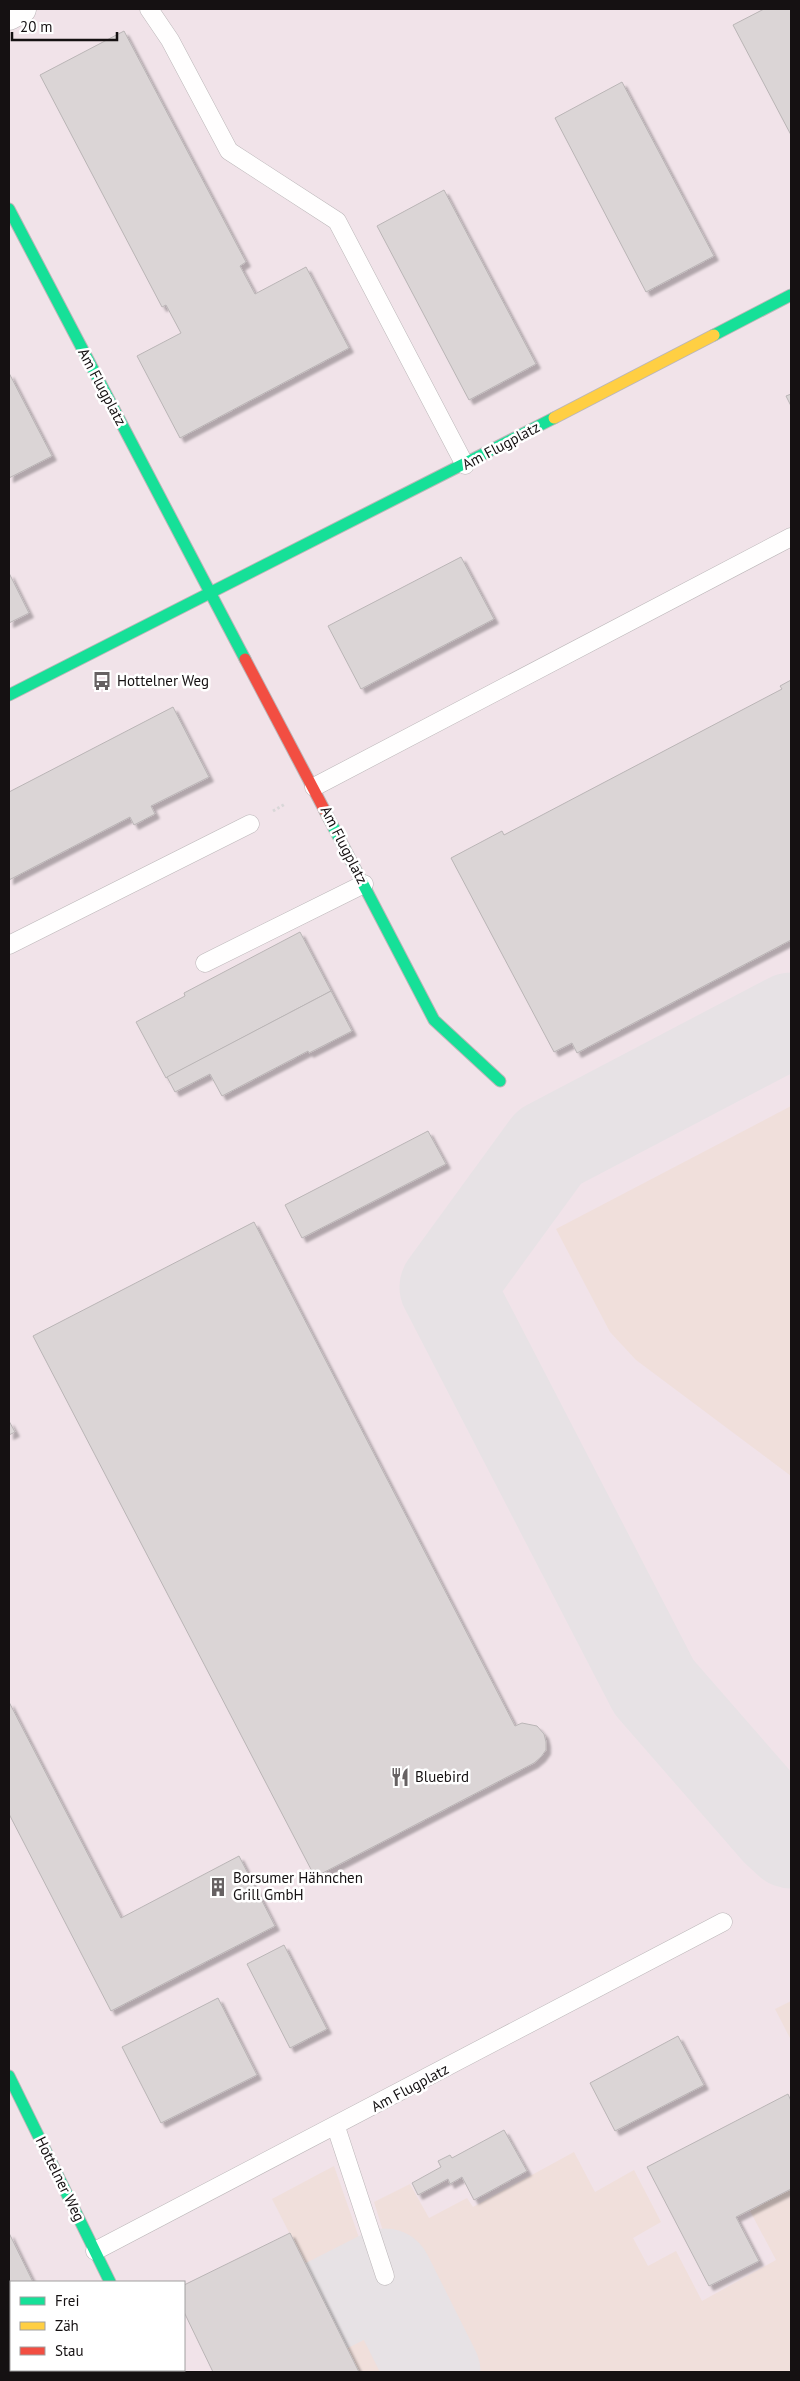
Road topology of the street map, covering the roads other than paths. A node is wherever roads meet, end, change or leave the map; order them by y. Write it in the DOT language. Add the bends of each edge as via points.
graph roads {
  1 [pos="22,9"];
  2 [pos="149,9"];
  3 [pos="9,16"];
  4 [pos="9,209"];
  5 [pos="791,295"];
  6 [pos="465,465"];
  7 [pos="791,537"];
  8 [pos="210,593"];
  9 [pos="9,696"];
  10 [pos="314,787"];
  11 [pos="250,824"];
  12 [pos="364,884"];
  13 [pos="9,945"];
  14 [pos="205,963"];
  15 [pos="500,1081"];
  16 [pos="723,1922"];
  17 [pos="9,2076"];
  18 [pos="336,2127"];
  19 [pos="95,2251"];
  20 [pos="385,2276"];
  21 [pos="110,2281"];
  1 -- 3 [label="street"];
  2 -- 6 [label="lane" via="170,40 229,151 337,221"];
  4 -- 8 [label="street, Am Flugplatz"];
  5 -- 6 [label="street, Am Flugplatz"];
  6 -- 8 [label="street, Am Flugplatz"];
  7 -- 10 [label="lane"];
  8 -- 9 [label="street, Am Flugplatz"];
  8 -- 10 [label="street, Am Flugplatz"];
  10 -- 12 [label="street, Am Flugplatz"];
  11 -- 13 [label="lane"];
  12 -- 14 [label="lane"];
  12 -- 15 [label="street, Am Flugplatz" via="434,1020"];
  16 -- 18 [label="lane, Am Flugplatz"];
  17 -- 19 [label="street, Hottelner Weg"];
  18 -- 19 [label="lane, Am Flugplatz"];
  18 -- 20 [label="lane"];
  19 -- 21 [label="street, Hottelner Weg"];
}
